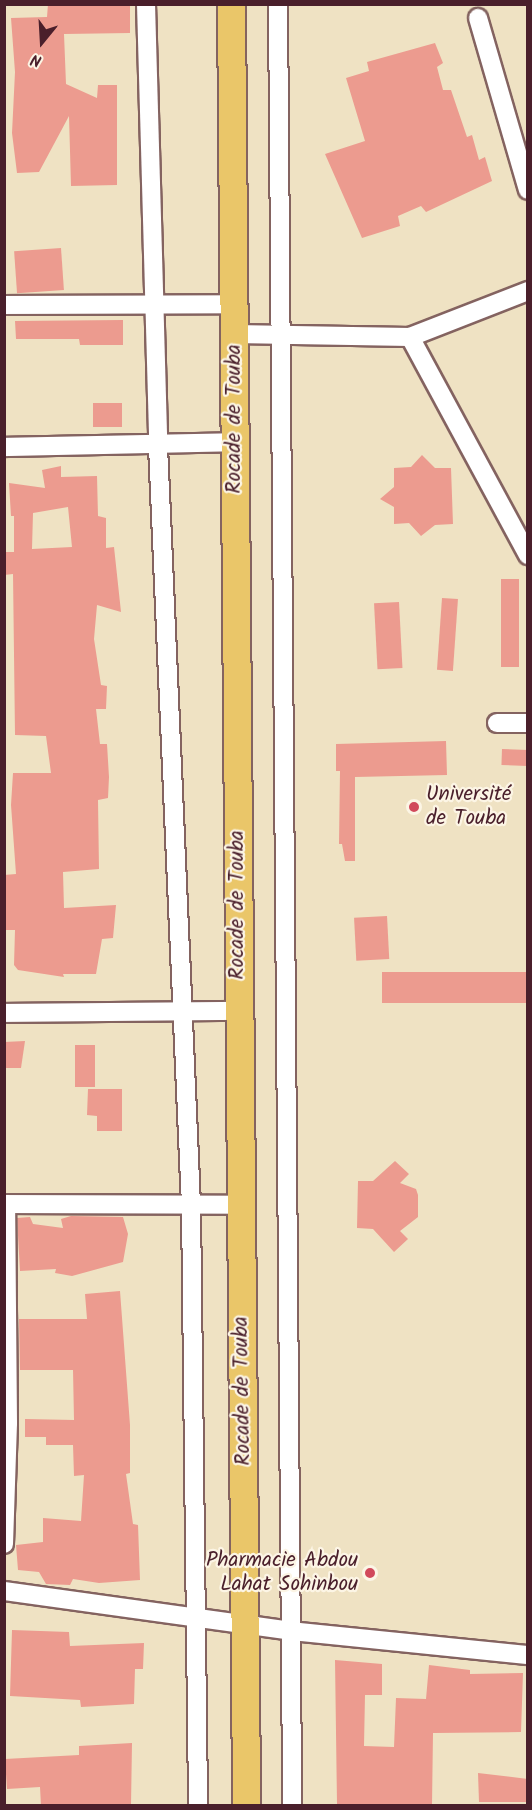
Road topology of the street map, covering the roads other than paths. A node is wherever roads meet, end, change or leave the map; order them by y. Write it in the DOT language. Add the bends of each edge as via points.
graph roads {
  1 [pos="146,4"];
  2 [pos="231,4"];
  3 [pos="278,4"];
  4 [pos="478,18"];
  5 [pos="528,190"];
  6 [pos="528,291"];
  7 [pos="156,303"];
  8 [pos="234,304"];
  9 [pos="4,305"];
  10 [pos="234,334"];
  11 [pos="282,335"];
  12 [pos="410,337"];
  13 [pos="235,442"];
  14 [pos="158,446"];
  15 [pos="4,447"];
  16 [pos="528,555"];
  17 [pos="497,723"];
  18 [pos="528,723"];
  19 [pos="239,1011"];
  20 [pos="4,1013"];
  21 [pos="182,1014"];
  22 [pos="191,1203"];
  23 [pos="5,1204"];
  24 [pos="240,1205"];
  25 [pos="6,1424"];
  26 [pos="4,1544"];
  27 [pos="4,1591"];
  28 [pos="196,1616"];
  29 [pos="245,1623"];
  30 [pos="291,1631"];
  31 [pos="528,1655"];
  32 [pos="198,1806"];
  33 [pos="246,1806"];
  34 [pos="292,1806"];
  1 -- 7 [label="street"];
  2 -- 8 [label="main road, Rocade de Touba"];
  3 -- 11 [label="street"];
  4 -- 5 [label="street"];
  6 -- 12 [label="street"];
  7 -- 8 [label="street"];
  7 -- 9 [label="street"];
  7 -- 14 [label="street"];
  8 -- 10 [label="main road, Rocade de Touba"];
  10 -- 11 [label="street"];
  10 -- 13 [label="main road, Rocade de Touba"];
  11 -- 12 [label="street"];
  11 -- 30 [label="street"];
  12 -- 16 [label="street"];
  13 -- 14 [label="street"];
  13 -- 19 [label="main road, Rocade de Touba"];
  14 -- 15 [label="street"];
  14 -- 21 [label="street"];
  17 -- 18 [label="street"];
  19 -- 21 [label="street"];
  19 -- 24 [label="main road, Rocade de Touba"];
  20 -- 21 [label="street"];
  21 -- 22 [label="street"];
  22 -- 23 [label="street"];
  22 -- 24 [label="street"];
  22 -- 28 [label="street"];
  23 -- 25 [label="street"];
  24 -- 29 [label="main road, Rocade de Touba"];
  25 -- 26 [label="street"];
  27 -- 28 [label="street"];
  28 -- 29 [label="street"];
  28 -- 32 [label="street"];
  29 -- 30 [label="street"];
  29 -- 33 [label="main road, Rocade de Touba"];
  30 -- 31 [label="street"];
  30 -- 34 [label="street"];
}
